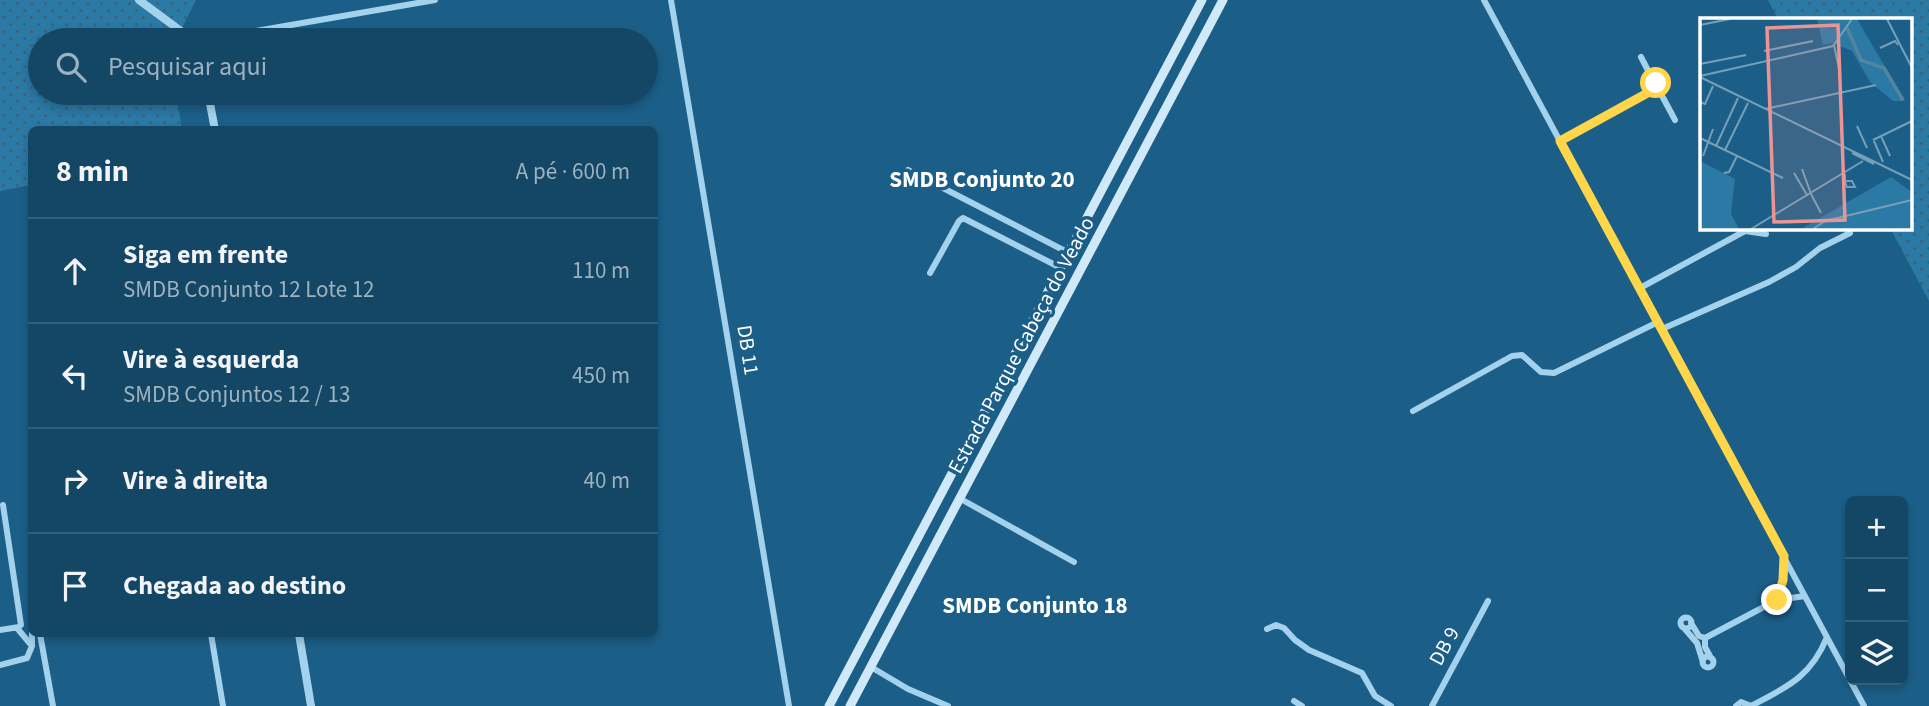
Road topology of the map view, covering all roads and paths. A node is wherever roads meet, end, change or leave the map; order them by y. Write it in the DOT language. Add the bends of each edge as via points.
graph roads {
  1 [pos="139,0"];
  2 [pos="435,0"];
  3 [pos="671,0"];
  4 [pos="1202,0"];
  5 [pos="1223,0"];
  6 [pos="1484,0"];
  7 [pos="177,28"];
  8 [pos="273,28"];
  9 [pos="1641,57"];
  10 [pos="1656,89"];
  11 [pos="210,105"];
  12 [pos="1675,120"];
  13 [pos="214,126"];
  14 [pos="1560,141"];
  15 [pos="908,170"];
  16 [pos="1850,233"];
  17 [pos="1766,234"];
  18 [pos="1069,253"];
  19 [pos="1061,268"];
  20 [pos="930,274"];
  21 [pos="1640,288"];
  22 [pos="1660,326"];
  23 [pos="1413,411"];
  24 [pos="959,498"];
  25 [pos="4,505"];
  26 [pos="1784,556"];
  27 [pos="1074,562"];
  28 [pos="1805,596"];
  29 [pos="1777,600"];
  30 [pos="1488,601"];
  31 [pos="28,621"];
  32 [pos="20,625"];
  33 [pos="1267,629"];
  34 [pos="0,630"];
  35 [pos="28,630"];
  36 [pos="32,637"];
  37 [pos="41,637"];
  38 [pos="212,637"];
  39 [pos="300,637"];
  40 [pos="1827,637"];
  41 [pos="1705,639"];
  42 [pos="863,641"];
  43 [pos="32,646"];
  44 [pos="879,651"];
  45 [pos="0,664"];
  46 [pos="871,667"];
  47 [pos="1294,701"];
  48 [pos="935,704"];
  49 [pos="53,706"];
  50 [pos="223,706"];
  51 [pos="311,706"];
  52 [pos="789,706"];
  53 [pos="829,706"];
  54 [pos="850,706"];
  55 [pos="948,706"];
  56 [pos="1302,706"];
  57 [pos="1391,706"];
  58 [pos="1432,706"];
  59 [pos="1735,706"];
  60 [pos="1864,706"];
  1 -- 7 [label="street"];
  2 -- 8 [label="street"];
  3 -- 52 [label="street, DB 11"];
  4 -- 18 [label="main road, Estrada Parque Cabeça do Veado"];
  5 -- 24 [label="main road, Estrada Parque Cabeça do Veado"];
  6 -- 14 [label="street"];
  9 -- 10 [label="street"];
  10 -- 12 [label="street"];
  10 -- 14 [label="street"];
  11 -- 13 [label="street"];
  14 -- 21 [label="street"];
  15 -- 18 [label="street"];
  16 -- 22 [label="street" via="1776,278"];
  17 -- 21 [label="street" via="1745,231"];
  18 -- 19 [label="main road, Estrada Parque Cabeça do Veado"];
  19 -- 20 [label="street" via="963,218"];
  19 -- 42 [label="main road, Estrada Parque Cabeça do Veado"];
  21 -- 22 [label="street"];
  22 -- 23 [label="street" via="1554,373 1545,373 1515,354"];
  22 -- 26 [label="street"];
  24 -- 27 [label="street"];
  24 -- 44 [label="main road, Estrada Parque Cabeça do Veado"];
  25 -- 32 [label="street"];
  26 -- 28 [label="street"];
  26 -- 29 [label="street"];
  28 -- 29 [label="street"];
  28 -- 40 [label="street"];
  29 -- 41 [label="street"];
  30 -- 58 [label="street, DB 9"];
  31 -- 32 [label="street"];
  32 -- 34 [label="street"];
  32 -- 35 [label="street"];
  32 -- 43 [label="street"];
  33 -- 57 [label="street" via="1280,626 1309,650 1362,673 1375,696"];
  36 -- 43 [label="street"];
  37 -- 49 [label="street"];
  38 -- 50 [label="street"];
  39 -- 51 [label="street"];
  40 -- 59 [label="street" via="1800,678 1751,706 1741,702"];
  40 -- 60 [label="street"];
  41 -- 41 [label="street" via="1704,647 1713,659 1707,657 1703,662 1697,643 1684,628 1691,623"];
  42 -- 44 [label="main road"];
  42 -- 53 [label="main road, Estrada Parque Cabeça do Veado"];
  43 -- 45 [label="street" via="27,658"];
  44 -- 46 [label="main road, Estrada Parque Cabeça do Veado"];
  46 -- 48 [label="street"];
  46 -- 54 [label="main road, Estrada Parque Cabeça do Veado"];
  47 -- 56 [label="street"];
  48 -- 55 [label="street"];
}
